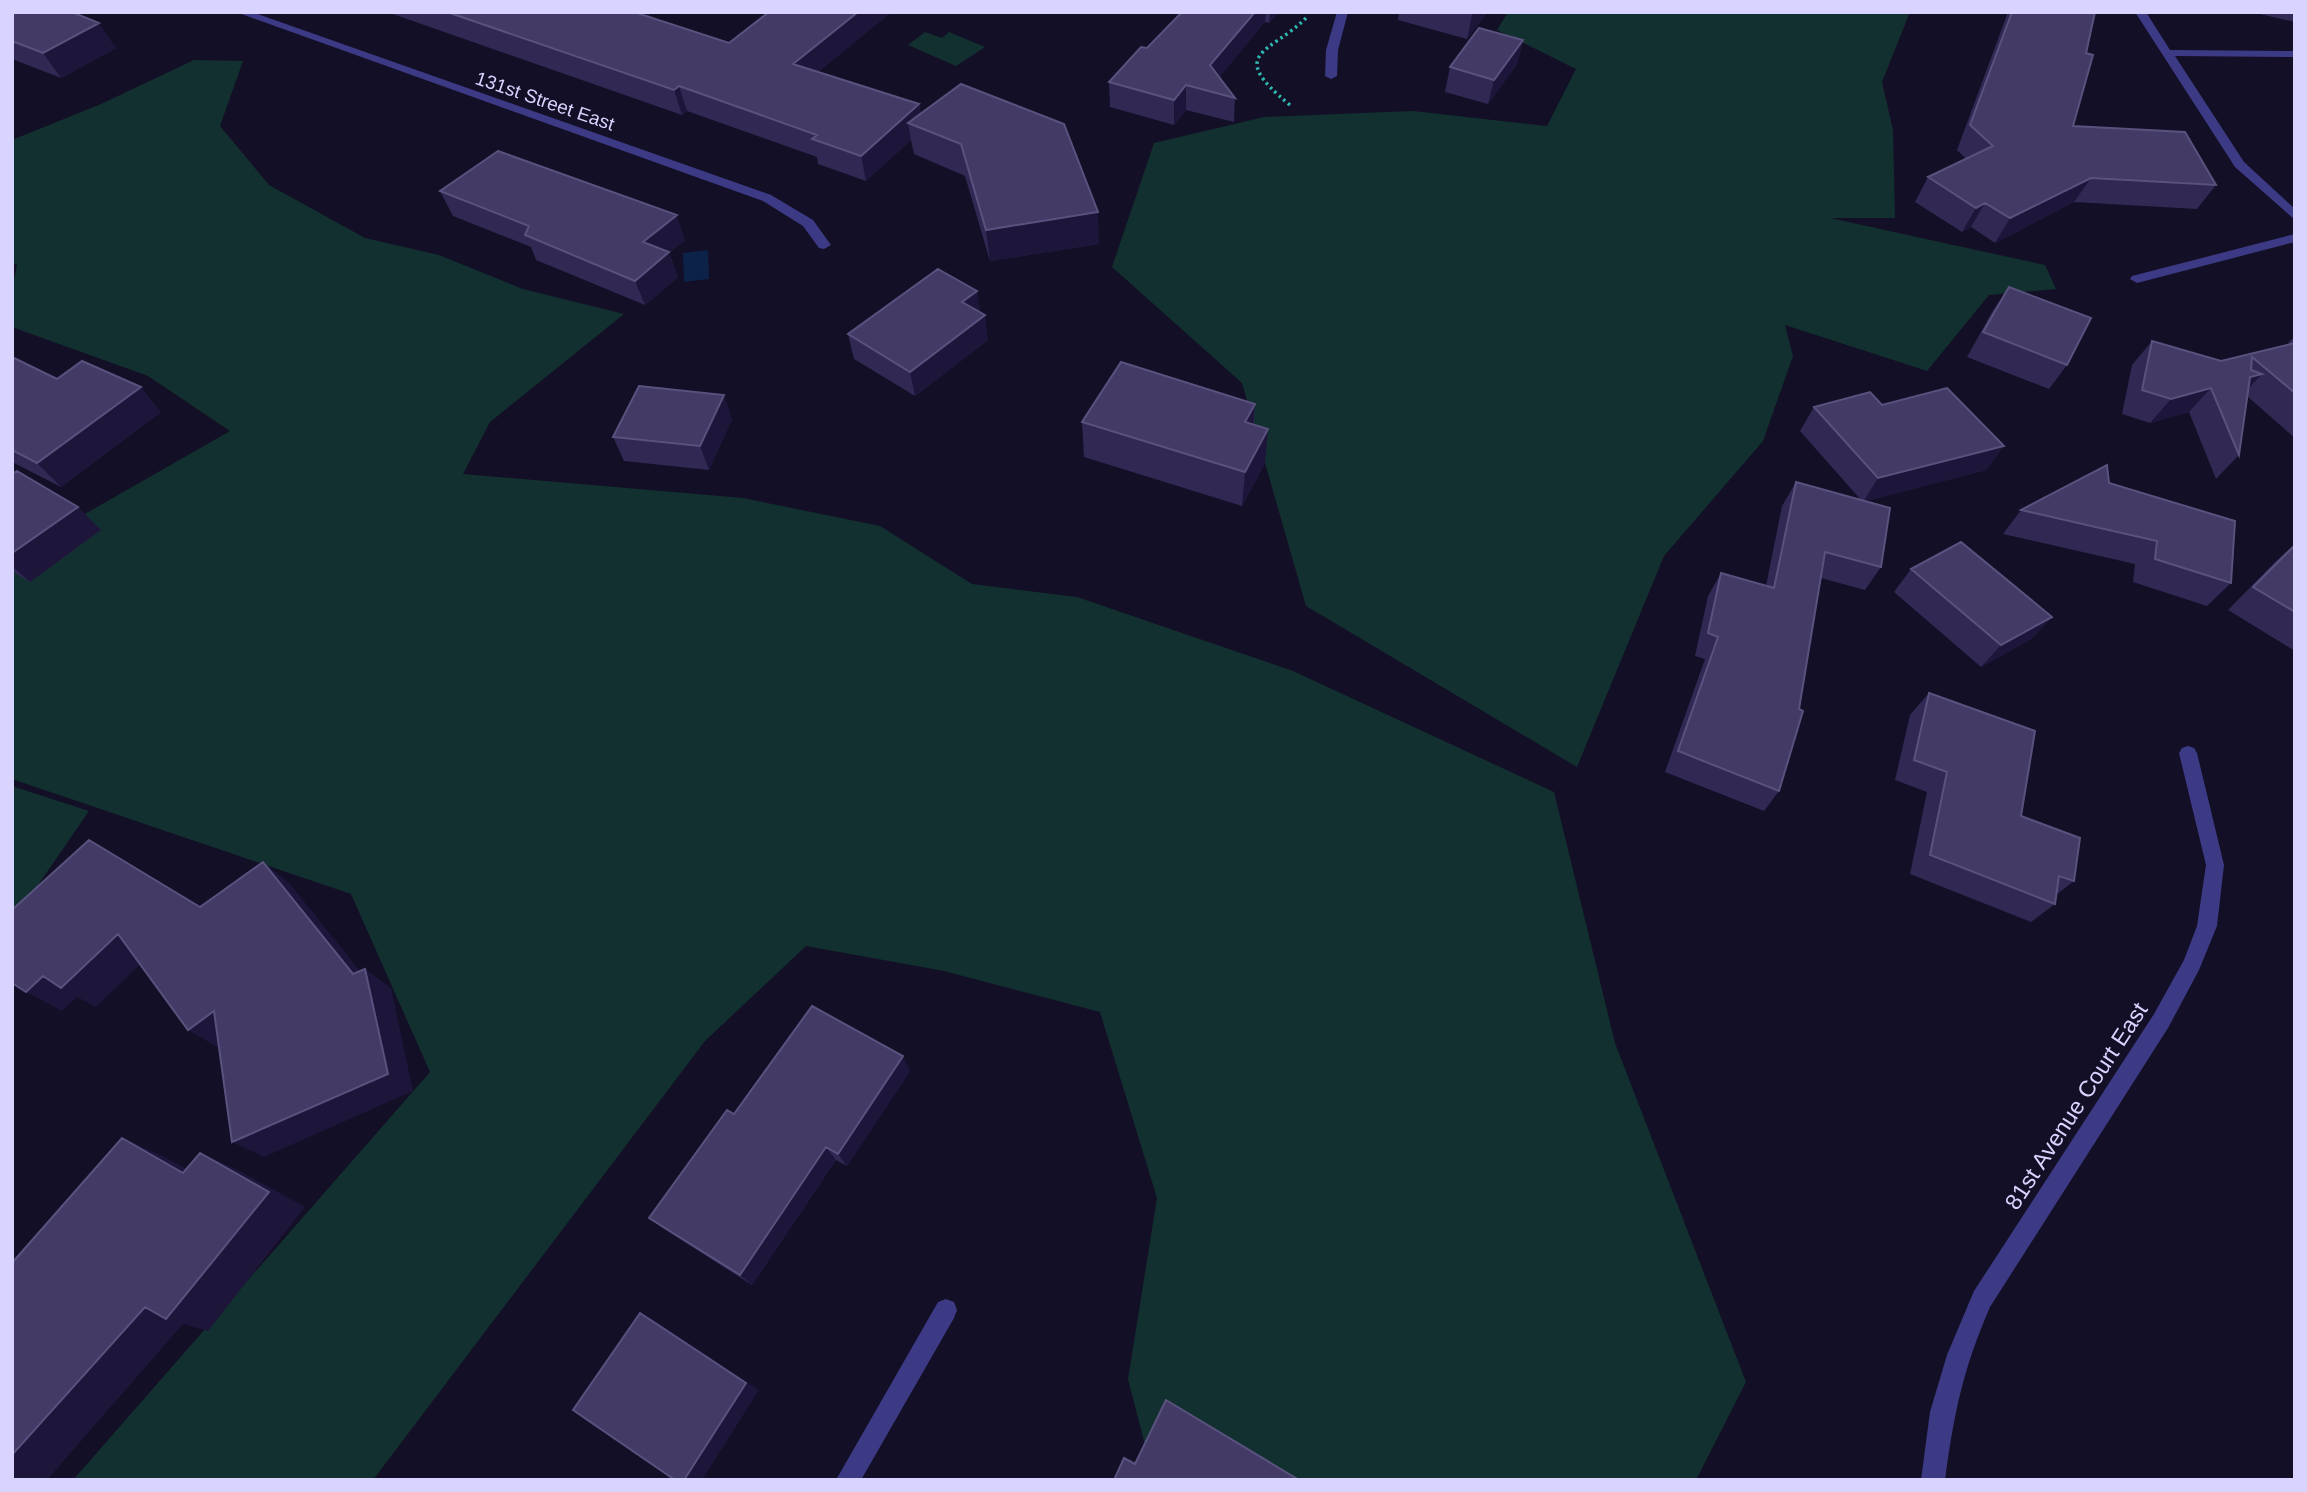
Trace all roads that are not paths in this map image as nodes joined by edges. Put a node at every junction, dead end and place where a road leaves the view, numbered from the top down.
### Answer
1 (241, 12) edge
2 (1343, 12) edge
3 (2140, 12) edge
4 (2165, 53) junction
5 (2295, 54) edge
6 (1331, 76) dead end
7 (2295, 216) edge
8 (2295, 238) edge
9 (824, 245) dead end
10 (2137, 279) dead end
11 (2188, 752) dead end
12 (947, 1310) dead end
13 (848, 1480) edge
14 (1933, 1480) edge

1 - 9 street, 131st Street East
2 - 6 street
3 - 4 street
4 - 5 street
4 - 7 street
8 - 10 street
11 - 14 street, 81st Avenue Court East
12 - 13 street

